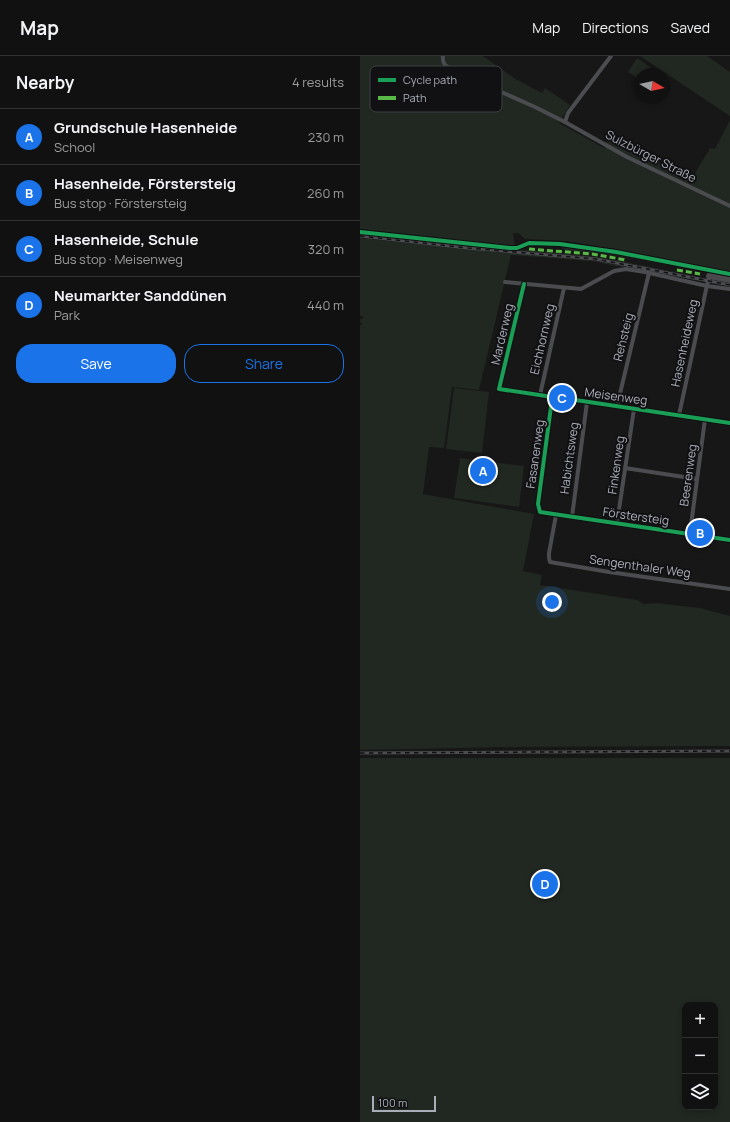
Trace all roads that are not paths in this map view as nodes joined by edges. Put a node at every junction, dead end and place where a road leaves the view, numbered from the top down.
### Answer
1 (442, 56) edge
2 (611, 56) edge
3 (447, 66) edge
4 (502, 92) edge
5 (565, 122) junction
6 (730, 206) edge
7 (648, 272) junction
8 (710, 276) joint
9 (730, 280) edge
10 (505, 282) dead end
11 (524, 284) junction
12 (707, 286) junction
13 (564, 288) junction
14 (730, 289) edge
15 (499, 389) joint
16 (540, 395) junction
17 (552, 399) junction
18 (587, 402) junction
19 (617, 406) junction
20 (634, 409) junction
21 (679, 415) junction
22 (705, 419) junction
23 (730, 423) edge
24 (625, 468) junction
25 (697, 479) junction
26 (539, 512) joint
27 (556, 515) junction
28 (572, 517) junction
29 (617, 523) junction
30 (690, 533) junction
31 (730, 540) edge
32 (730, 589) edge

1 - 3 street, Sulzbürger Straße
2 - 5 street
4 - 5 street, Sulzbürger Straße
5 - 6 street, Sulzbürger Straße
7 - 12 street
7 - 13 street
7 - 19 street, Rehsteig
8 - 9 street
8 - 12 street, Hasenheideweg
10 - 11 street
11 - 13 street
11 - 15 street, Marderweg
12 - 14 street
12 - 21 street, Hasenheideweg
13 - 16 street, Eichhornweg
15 - 16 street, Meisenweg
16 - 17 street, Meisenweg
17 - 18 street, Meisenweg
17 - 26 street, Fasanenweg
18 - 19 street, Meisenweg
18 - 28 street, Habichtsweg
19 - 20 street, Meisenweg
20 - 21 street, Meisenweg
20 - 24 street, Finkenweg
21 - 22 street, Meisenweg
22 - 23 street, Meisenweg
22 - 25 street, Beerenweg
24 - 25 street
24 - 29 street, Finkenweg
25 - 30 street, Beerenweg
26 - 27 street, Förstersteig
27 - 28 street, Förstersteig
27 - 32 street, Sengenthaler Weg
28 - 29 street, Förstersteig
29 - 30 street, Förstersteig
30 - 31 street, Förstersteig

